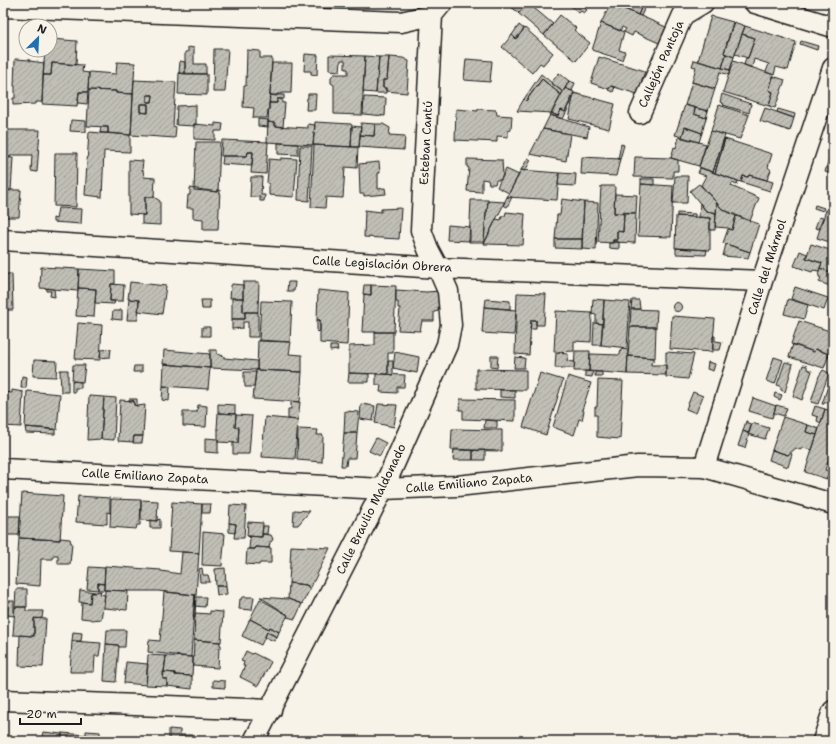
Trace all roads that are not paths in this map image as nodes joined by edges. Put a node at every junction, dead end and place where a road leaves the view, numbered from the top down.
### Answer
1 (703, 3) edge
2 (755, 3) edge
3 (3, 7) edge
4 (437, 9) edge
5 (833, 27) edge
6 (833, 68) edge
7 (640, 113) dead end
8 (3, 240) edge
9 (438, 268) junction
10 (762, 281) junction
11 (704, 467) junction
12 (3, 468) edge
13 (383, 489) junction
14 (833, 504) edge
15 (3, 700) edge
16 (271, 710) junction
17 (833, 711) edge
18 (254, 741) edge
19 (823, 741) edge

1 - 7 street, Callejón Pantoja
2 - 5 street
3 - 4 street
4 - 9 street, Esteban Cantú
6 - 10 street, Calle del Mármol
8 - 9 street, Calle Legislación Obrera
9 - 10 street, Calle Legislación Obrera
9 - 13 street, Calle Braulio Maldonado
10 - 11 street, Calle del Mármol
11 - 13 street, Calle Emiliano Zapata
11 - 14 street, Calle Emiliano Zapata
12 - 13 street, Calle Emiliano Zapata
13 - 16 street, Calle Braulio Maldonado
15 - 16 street
16 - 18 street, Calle Braulio Maldonado
17 - 19 street

